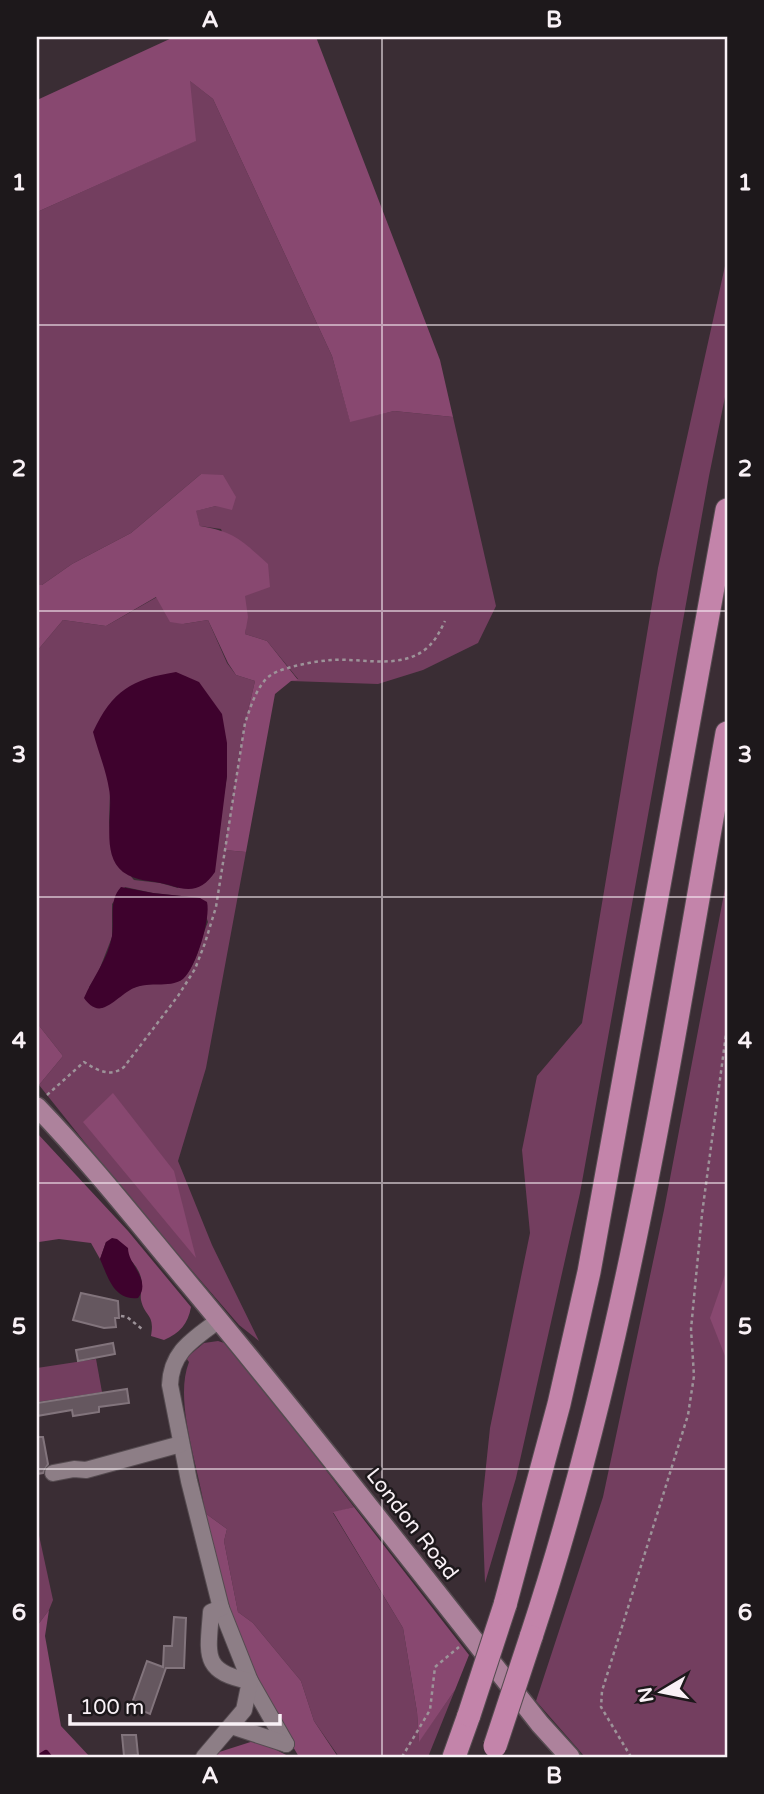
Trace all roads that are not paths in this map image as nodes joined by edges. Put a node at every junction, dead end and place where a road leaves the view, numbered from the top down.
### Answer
1 (727, 510) edge
2 (727, 733) edge
3 (42, 1101) edge
4 (219, 1320) junction
5 (181, 1444) junction
6 (52, 1473) dead end
7 (221, 1608) junction
8 (250, 1681) junction
9 (231, 1726) junction
10 (493, 1752) edge
11 (204, 1757) edge
12 (454, 1757) edge
13 (570, 1757) edge

1 - 12 highway, bridge
2 - 10 highway, bridge
3 - 4 main road, London Road
4 - 5 street
4 - 13 main road, London Road
5 - 6 street
5 - 7 street
7 - 8 street
7 - 8 street
8 - 9 street
8 - 9 street
9 - 11 street

